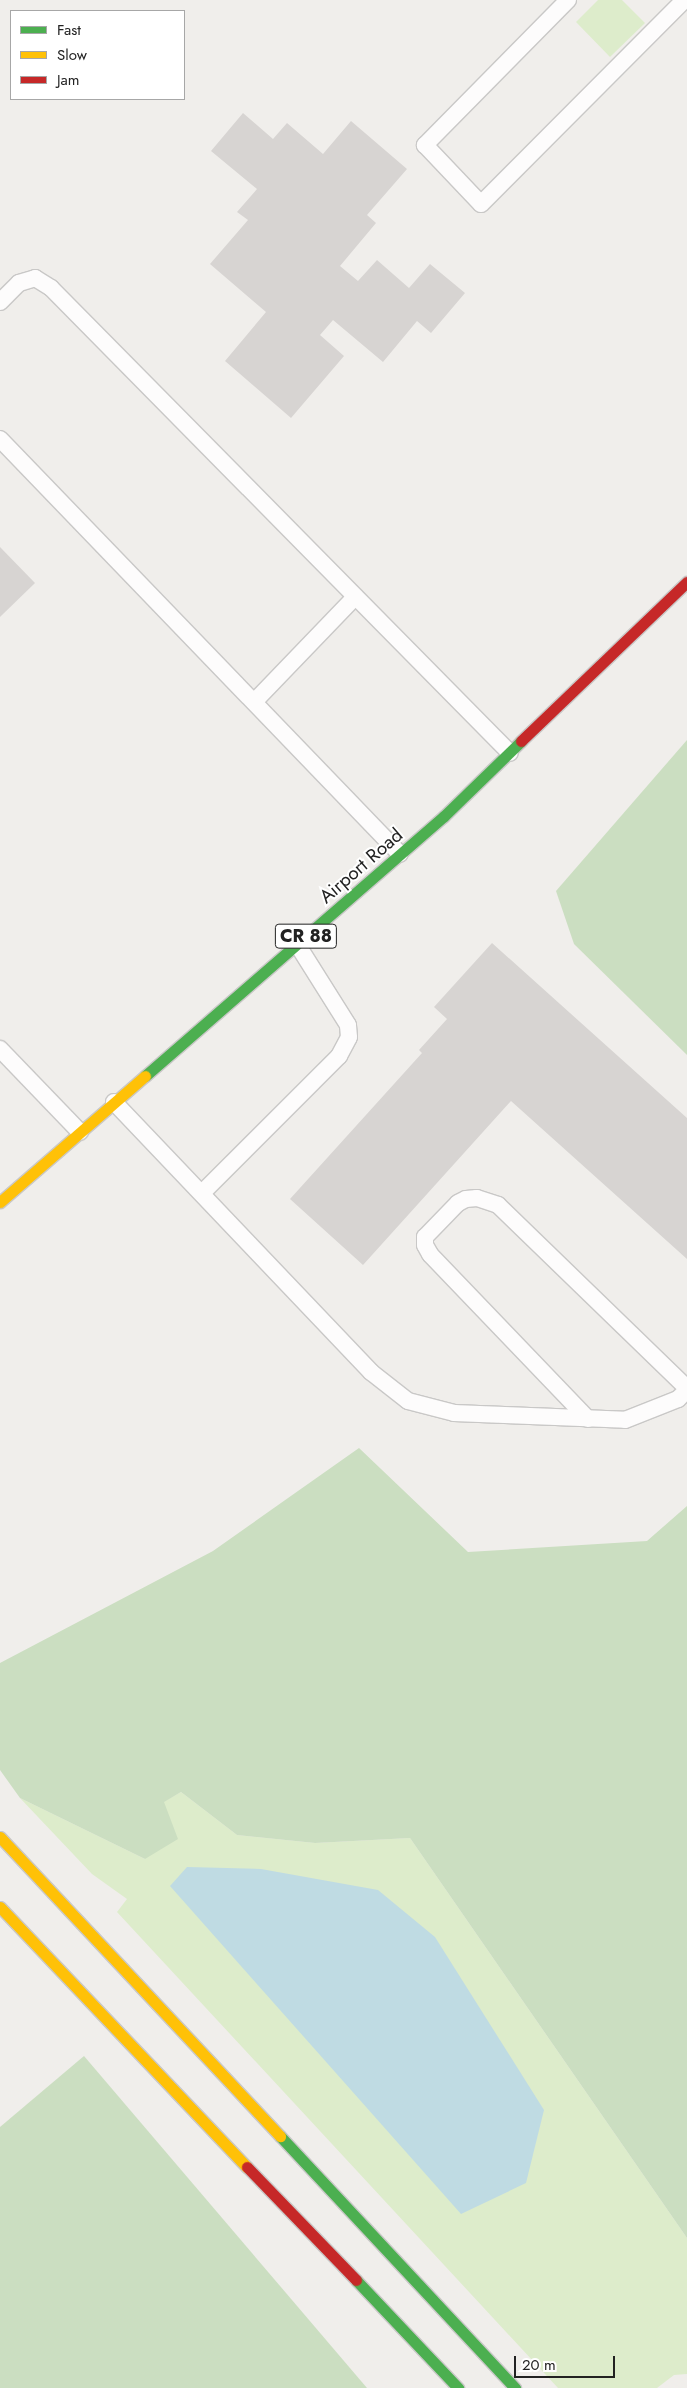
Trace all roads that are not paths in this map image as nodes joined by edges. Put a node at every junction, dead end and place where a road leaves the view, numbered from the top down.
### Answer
1 (568, 0) edge
2 (684, 0) edge
3 (0, 302) edge
4 (0, 439) edge
5 (687, 582) edge
6 (687, 595) edge
7 (355, 597) junction
8 (650, 615) junction
9 (254, 702) junction
10 (510, 752) junction
11 (400, 854) junction
12 (297, 944) junction
13 (0, 1049) edge
14 (114, 1102) junction
15 (80, 1132) junction
16 (202, 1192) junction
17 (0, 1202) edge
18 (687, 1389) edge
19 (588, 1419) junction
20 (0, 1837) edge
21 (0, 1907) edge
22 (458, 2388) edge
23 (515, 2388) edge

1 - 2 lane
3 - 7 lane
4 - 9 lane
5 - 8 main road, Airport Road / CR 88
6 - 8 main road
7 - 9 lane
7 - 10 lane
8 - 10 main road, Airport Road / CR 88
9 - 11 lane
10 - 11 main road, Airport Road / CR 88
11 - 12 main road, Airport Road / CR 88
12 - 14 main road, Airport Road / CR 88
12 - 16 lane
13 - 15 lane
14 - 15 main road, Airport Road / CR 88
14 - 16 lane
15 - 17 main road, Airport Road / CR 88
16 - 19 lane
18 - 19 lane
18 - 19 lane
20 - 23 main road
21 - 22 main road

